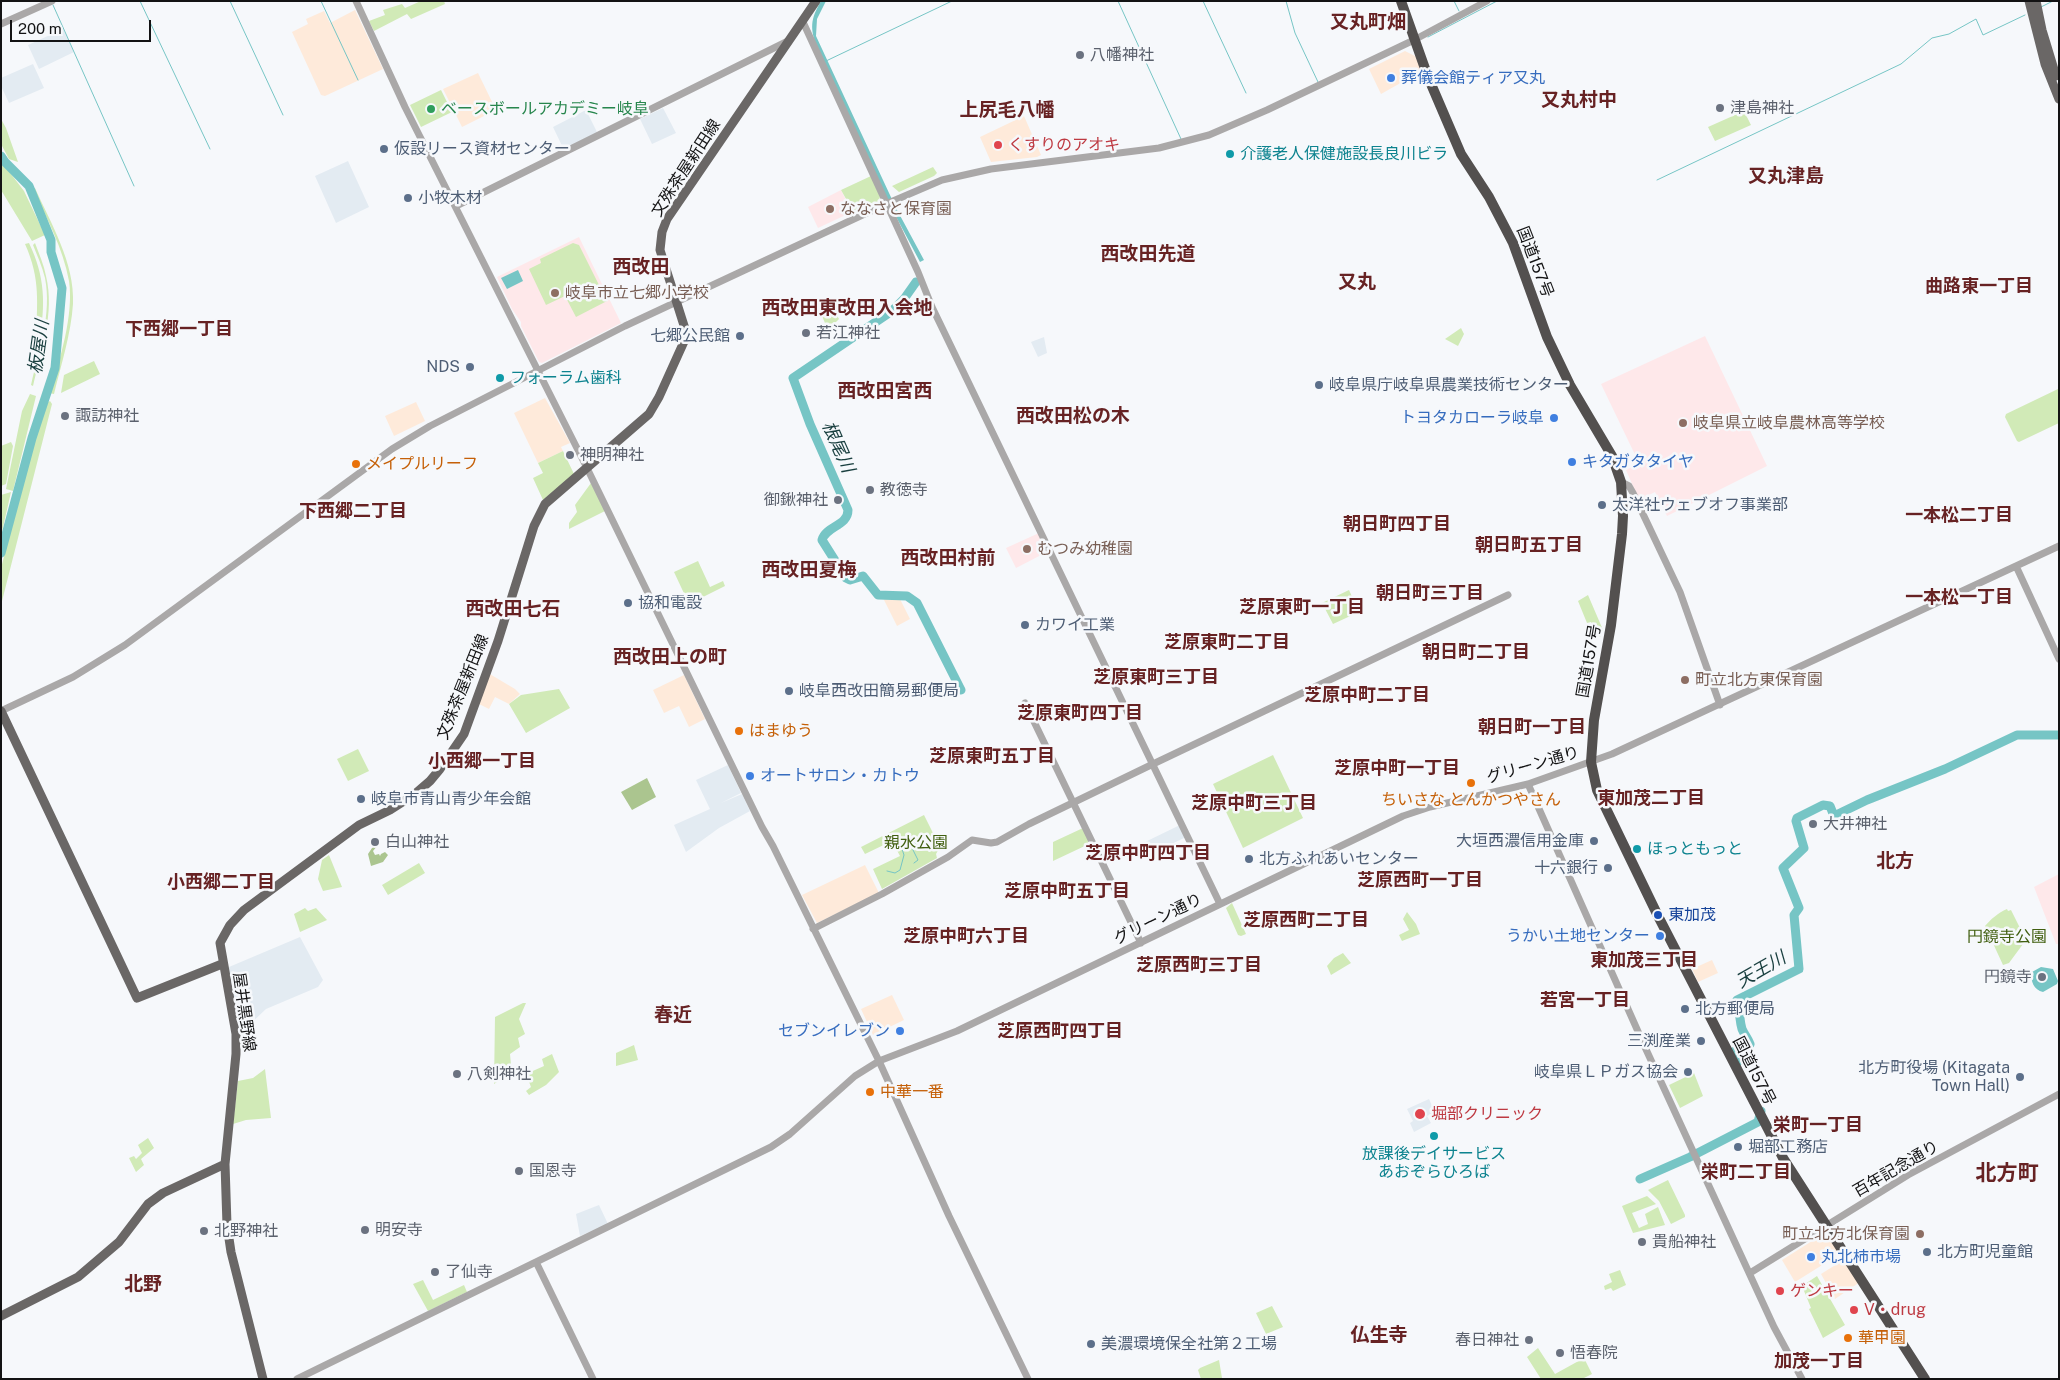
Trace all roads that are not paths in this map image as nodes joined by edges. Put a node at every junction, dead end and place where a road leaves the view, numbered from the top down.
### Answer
1 (52, 1) edge
2 (356, 1) edge
3 (816, 1) edge
4 (1401, 1) edge
5 (1487, 1) edge
6 (2029, 1) edge
7 (2036, 1) edge
8 (803, 22) junction
9 (1, 24) edge
10 (791, 40) junction
11 (1414, 40) junction
12 (2059, 83) edge
13 (2059, 99) edge
14 (887, 204) junction
15 (456, 206) junction
16 (677, 302) junction
17 (537, 371) junction
18 (587, 468) junction
19 (1621, 482) junction
20 (2059, 546) edge
21 (2016, 566) junction
22 (1508, 595) dead end
23 (2059, 659) edge
24 (1025, 703) dead end
25 (1720, 705) junction
26 (1, 711) edge
27 (1591, 762) junction
28 (1153, 764) junction
29 (1528, 784) junction
30 (1072, 804) junction
31 (1220, 904) junction
32 (813, 929) junction
33 (1141, 943) junction
34 (222, 964) junction
35 (879, 1061) junction
36 (2059, 1094) edge
37 (225, 1164) junction
38 (1827, 1226) junction
39 (536, 1262) junction
40 (1750, 1273) junction
41 (1, 1316) edge
42 (263, 1379) edge
43 (297, 1379) edge
44 (593, 1379) edge
45 (1028, 1379) edge
46 (1802, 1379) edge
47 (1925, 1379) edge

1 - 9 street
2 - 15 street
3 - 8 main road, 文殊茶屋新田線
4 - 11 highway, 国道157号
5 - 11 street
6 - 13 main road
7 - 12 main road
8 - 10 main road, 文殊茶屋新田線
8 - 14 street
10 - 15 street
10 - 16 main road, 文殊茶屋新田線
11 - 14 street
11 - 19 highway, 国道157号
14 - 16 street
14 - 28 street
15 - 17 street
16 - 17 street
16 - 18 main road, 文殊茶屋新田線
17 - 18 street
17 - 26 street
18 - 32 street
18 - 34 main road, 文殊茶屋新田線
19 - 25 street
19 - 27 highway, 国道157号
20 - 21 street, グリーン通り
21 - 23 street
21 - 25 street, グリーン通り
22 - 28 street
24 - 30 street
25 - 27 street, グリーン通り
26 - 34 main road, 屋井黒野線
27 - 29 street, グリーン通り
27 - 38 highway, 国道157号
28 - 30 street
28 - 31 street
29 - 31 street, グリーン通り
29 - 40 street
30 - 32 street
30 - 33 street
31 - 33 street, グリーン通り
32 - 35 street
33 - 35 street, グリーン通り
34 - 37 main road, 屋井黒野線
35 - 39 street, グリーン通り
35 - 45 street
36 - 38 street, 百年記念通り
37 - 41 main road
37 - 42 main road, 屋井黒野線
38 - 40 street, 百年記念通り
38 - 47 highway, 国道157号
39 - 43 street, グリーン通り
39 - 44 street
40 - 46 street

